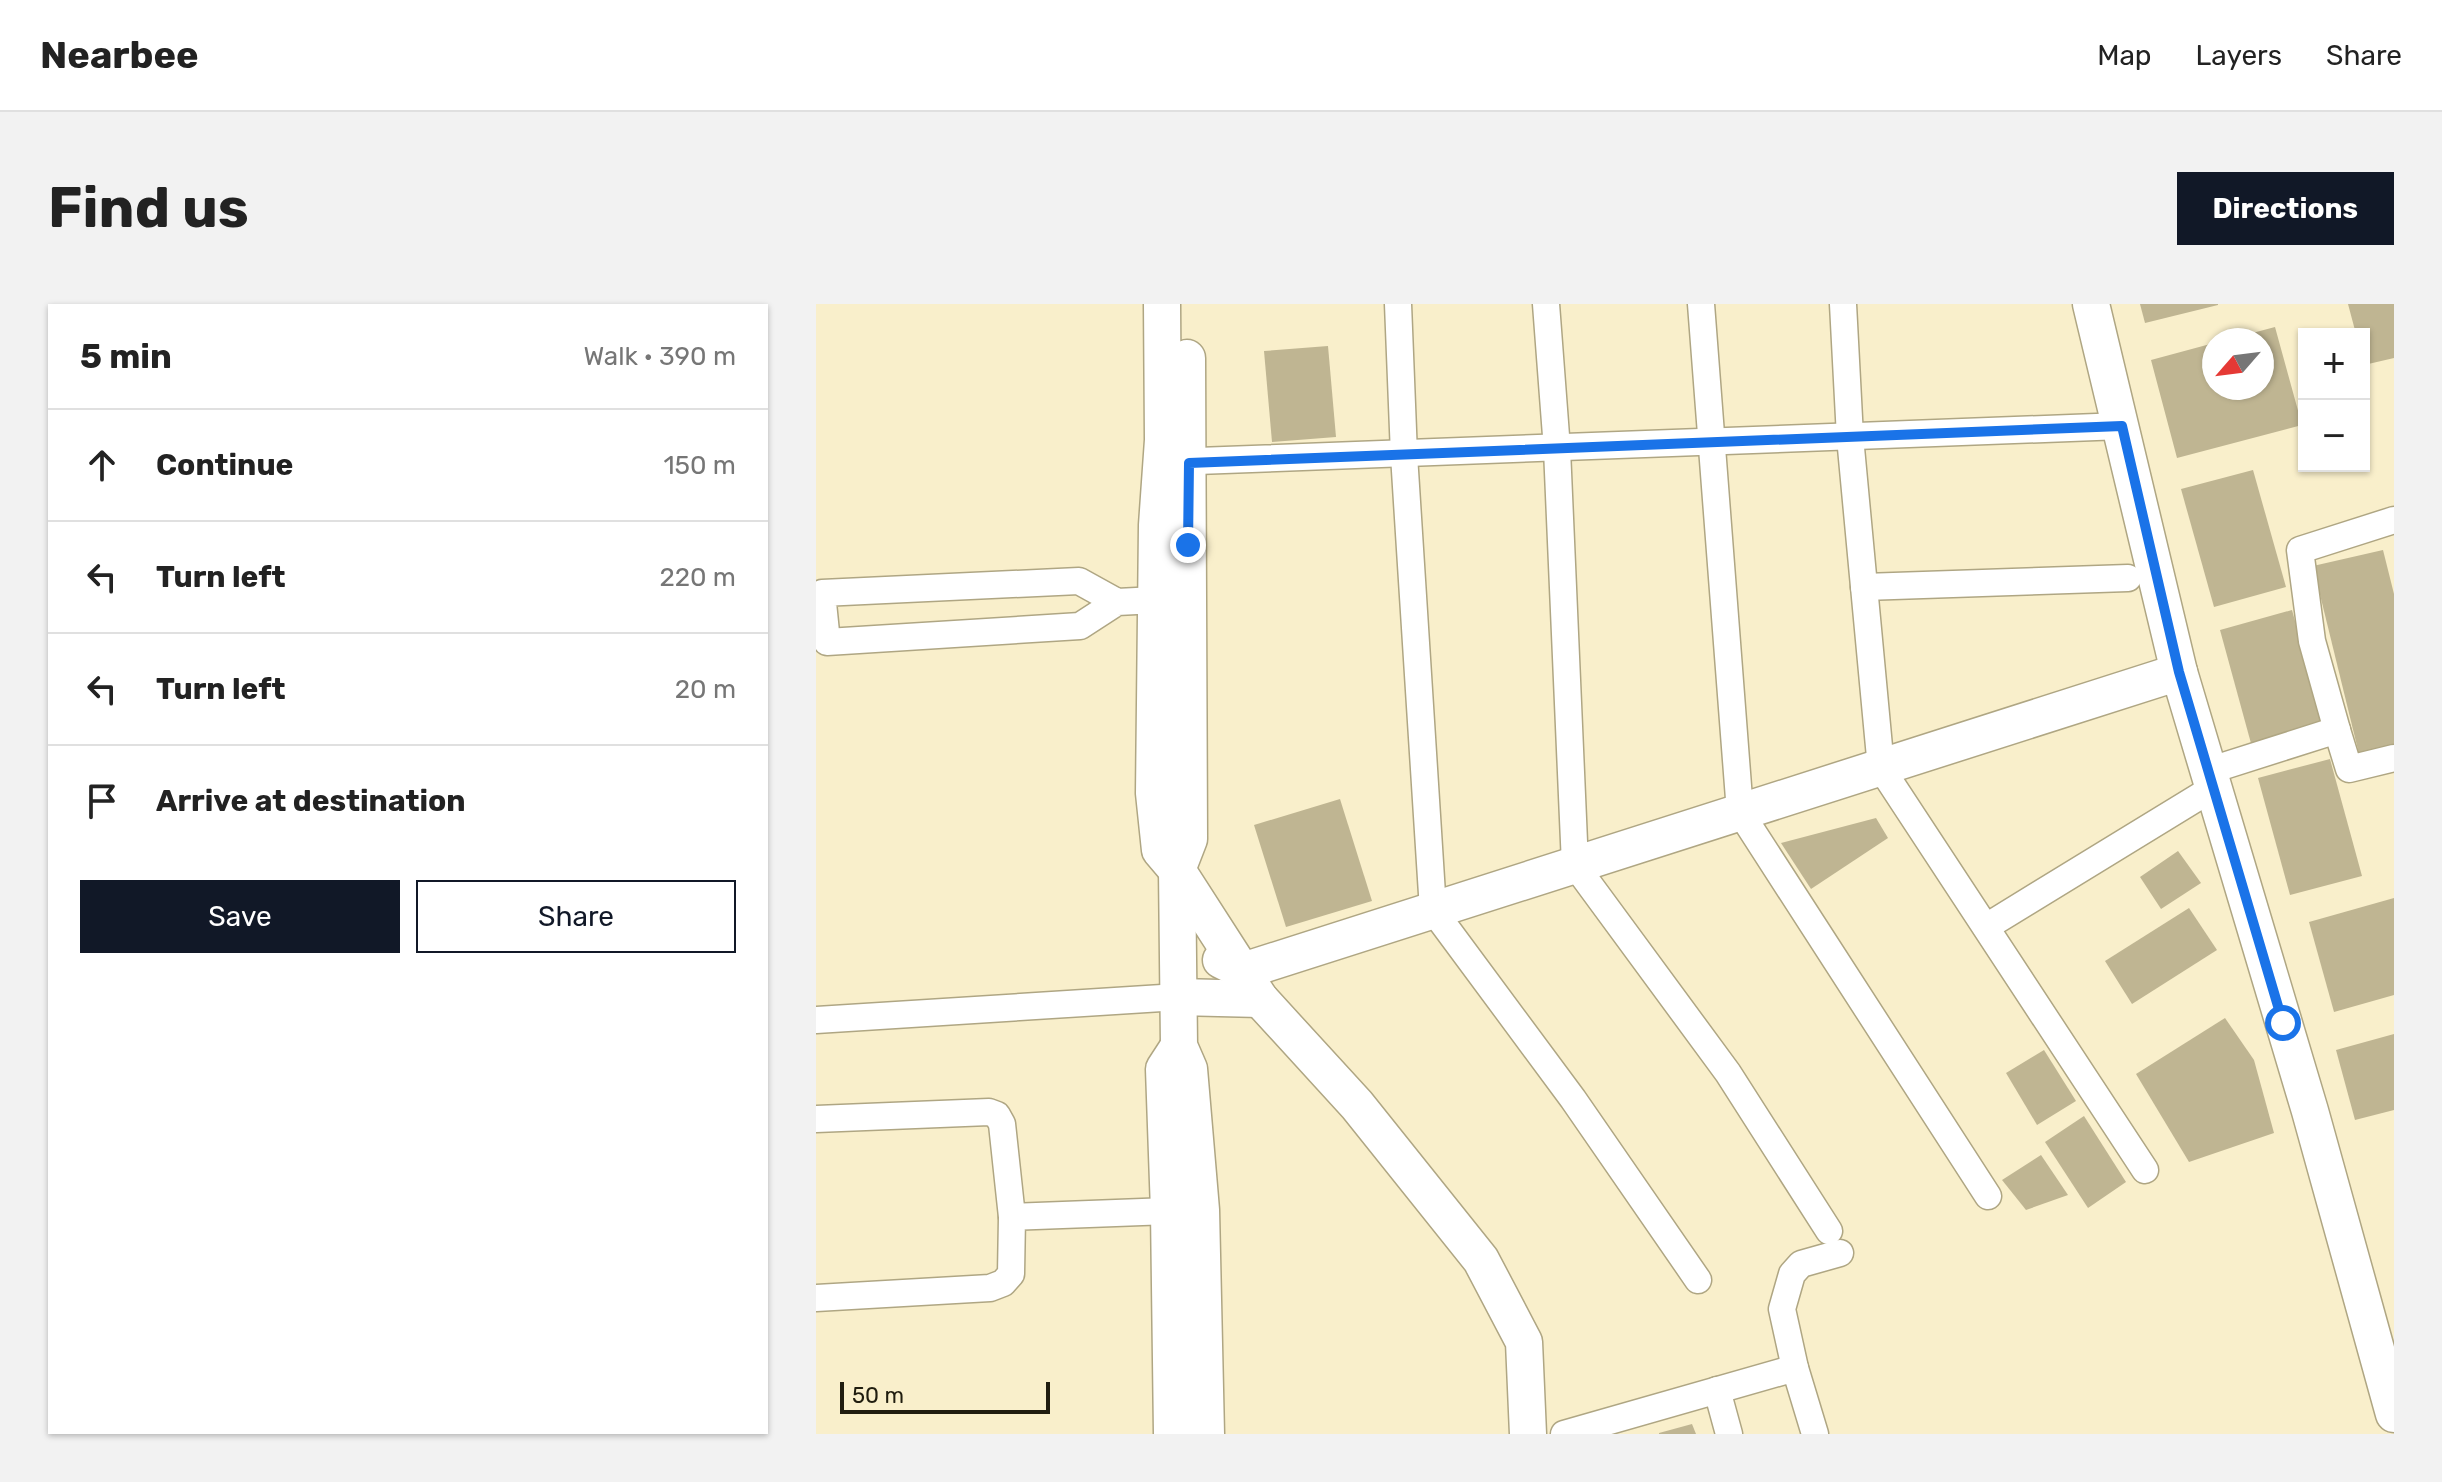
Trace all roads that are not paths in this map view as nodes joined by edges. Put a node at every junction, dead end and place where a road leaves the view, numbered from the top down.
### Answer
1 (1162, 304) edge
2 (1185, 304) edge
3 (1398, 304) edge
4 (1546, 304) edge
5 (1701, 304) edge
6 (1843, 304) edge
7 (2091, 304) edge
8 (2122, 426) junction
9 (1850, 437) junction
10 (1710, 443) junction
11 (1557, 449) junction
12 (1404, 455) junction
13 (1175, 463) junction
14 (2394, 520) edge
15 (2128, 578) dead end
16 (1864, 587) junction
17 (1156, 600) junction
18 (1117, 602) junction
19 (2179, 672) junction
20 (2337, 730) junction
21 (2394, 758) edge
22 (1881, 768) junction
23 (2211, 780) junction
24 (1740, 812) junction
25 (1575, 865) junction
26 (1177, 870) junction
27 (1433, 910) junction
28 (1986, 927) junction
29 (1178, 939) junction
30 (1252, 985) junction
31 (1178, 997) junction
32 (816, 1020) edge
33 (816, 1119) edge
34 (2145, 1170) dead end
35 (1988, 1196) dead end
36 (1185, 1210) junction
37 (1012, 1217) junction
38 (1698, 1280) dead end
39 (816, 1298) edge
40 (1795, 1368) junction
41 (1717, 1390) junction
42 (2394, 1414) edge
43 (1172, 1434) edge
44 (1206, 1434) edge
45 (1528, 1434) edge
46 (1564, 1434) edge
47 (1729, 1434) edge
48 (1815, 1434) edge

1 - 13 street
2 - 13 street
3 - 12 street
4 - 11 street
5 - 10 street
6 - 9 street
7 - 8 street
8 - 9 street
8 - 19 street
9 - 10 street
9 - 16 street
10 - 11 street
10 - 24 street
11 - 12 street
11 - 25 street
12 - 13 street
12 - 27 street
13 - 17 street
13 - 26 street
14 - 20 street
15 - 16 street
16 - 22 street
17 - 18 street
17 - 26 street
18 - 18 street
19 - 22 street
19 - 23 street
20 - 21 street
20 - 23 street
22 - 24 street
22 - 28 street
23 - 28 street
23 - 42 street
24 - 25 street
24 - 35 street
25 - 27 street
25 - 40 street
26 - 29 street
26 - 30 street
27 - 30 street
27 - 38 street
28 - 34 street
29 - 30 street
29 - 31 street
30 - 31 street
30 - 45 street
31 - 32 street
31 - 36 street
33 - 37 street
36 - 37 street
36 - 43 street
36 - 44 street
37 - 39 street
40 - 41 street
40 - 48 street
41 - 46 street
41 - 47 street

